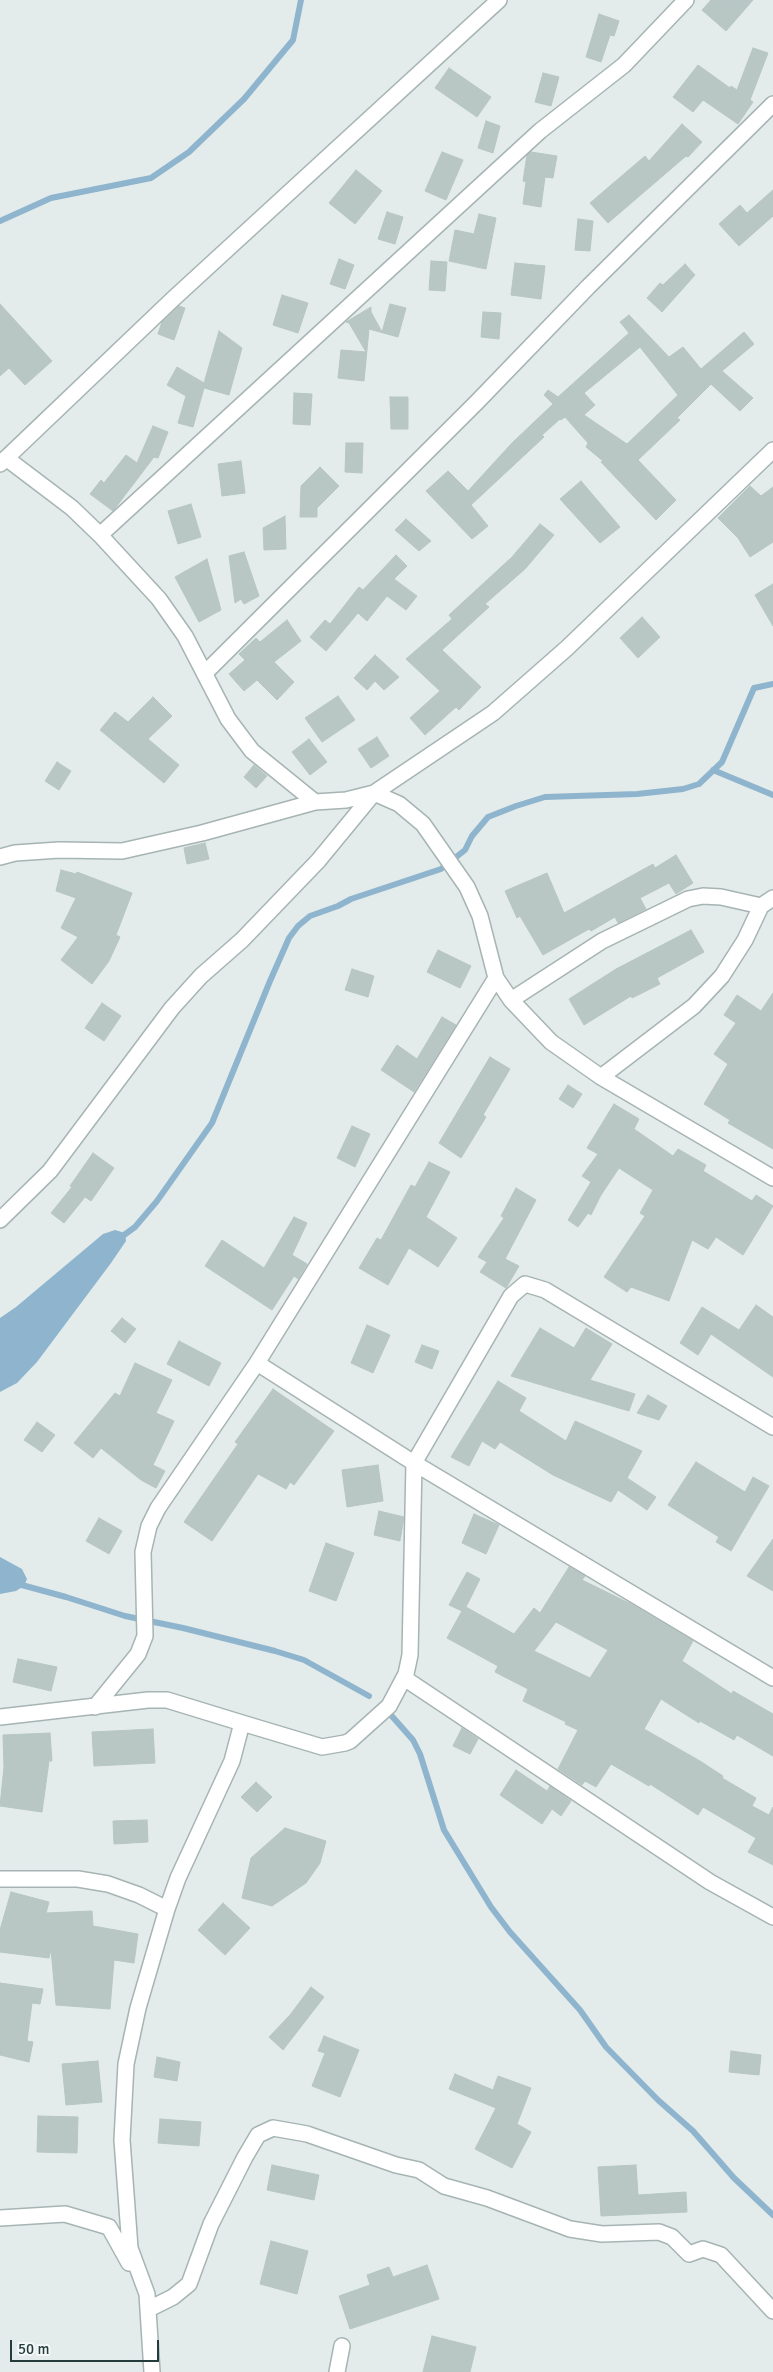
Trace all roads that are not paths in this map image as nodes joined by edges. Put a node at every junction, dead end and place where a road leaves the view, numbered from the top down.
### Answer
1 (499, 0) edge
2 (686, 0) edge
3 (773, 104) edge
4 (773, 450) edge
5 (3, 461) edge
6 (100, 535) junction
7 (205, 673) junction
8 (374, 793) junction
9 (315, 802) junction
10 (0, 858) edge
11 (767, 902) edge
12 (496, 978) junction
13 (511, 1000) junction
14 (601, 1078) junction
15 (773, 1178) edge
16 (0, 1220) edge
17 (257, 1364) junction
18 (773, 1427) edge
19 (414, 1463) junction
20 (404, 1678) junction
21 (773, 1678) edge
22 (94, 1707) junction
23 (0, 1717) edge
24 (242, 1723) junction
25 (0, 1879) edge
26 (167, 1909) junction
27 (773, 1917) edge
28 (0, 2218) edge
29 (148, 2302) junction
30 (773, 2311) edge
31 (342, 2346) dead end
32 (152, 2372) edge
33 (336, 2372) edge

1 - 5 street
2 - 6 street
3 - 7 street
4 - 8 street
5 - 6 street
6 - 7 street
7 - 9 street
8 - 9 street
8 - 12 street
8 - 16 street
9 - 10 street
11 - 13 street
11 - 14 street
12 - 13 street
12 - 17 street
13 - 14 street
14 - 15 street
17 - 19 street
17 - 22 street
18 - 19 street
19 - 20 street
19 - 21 street
20 - 24 street
20 - 27 street
22 - 23 street
22 - 24 street
24 - 26 street
25 - 26 street
26 - 29 street
28 - 29 street
29 - 30 street
29 - 32 street
31 - 33 street

